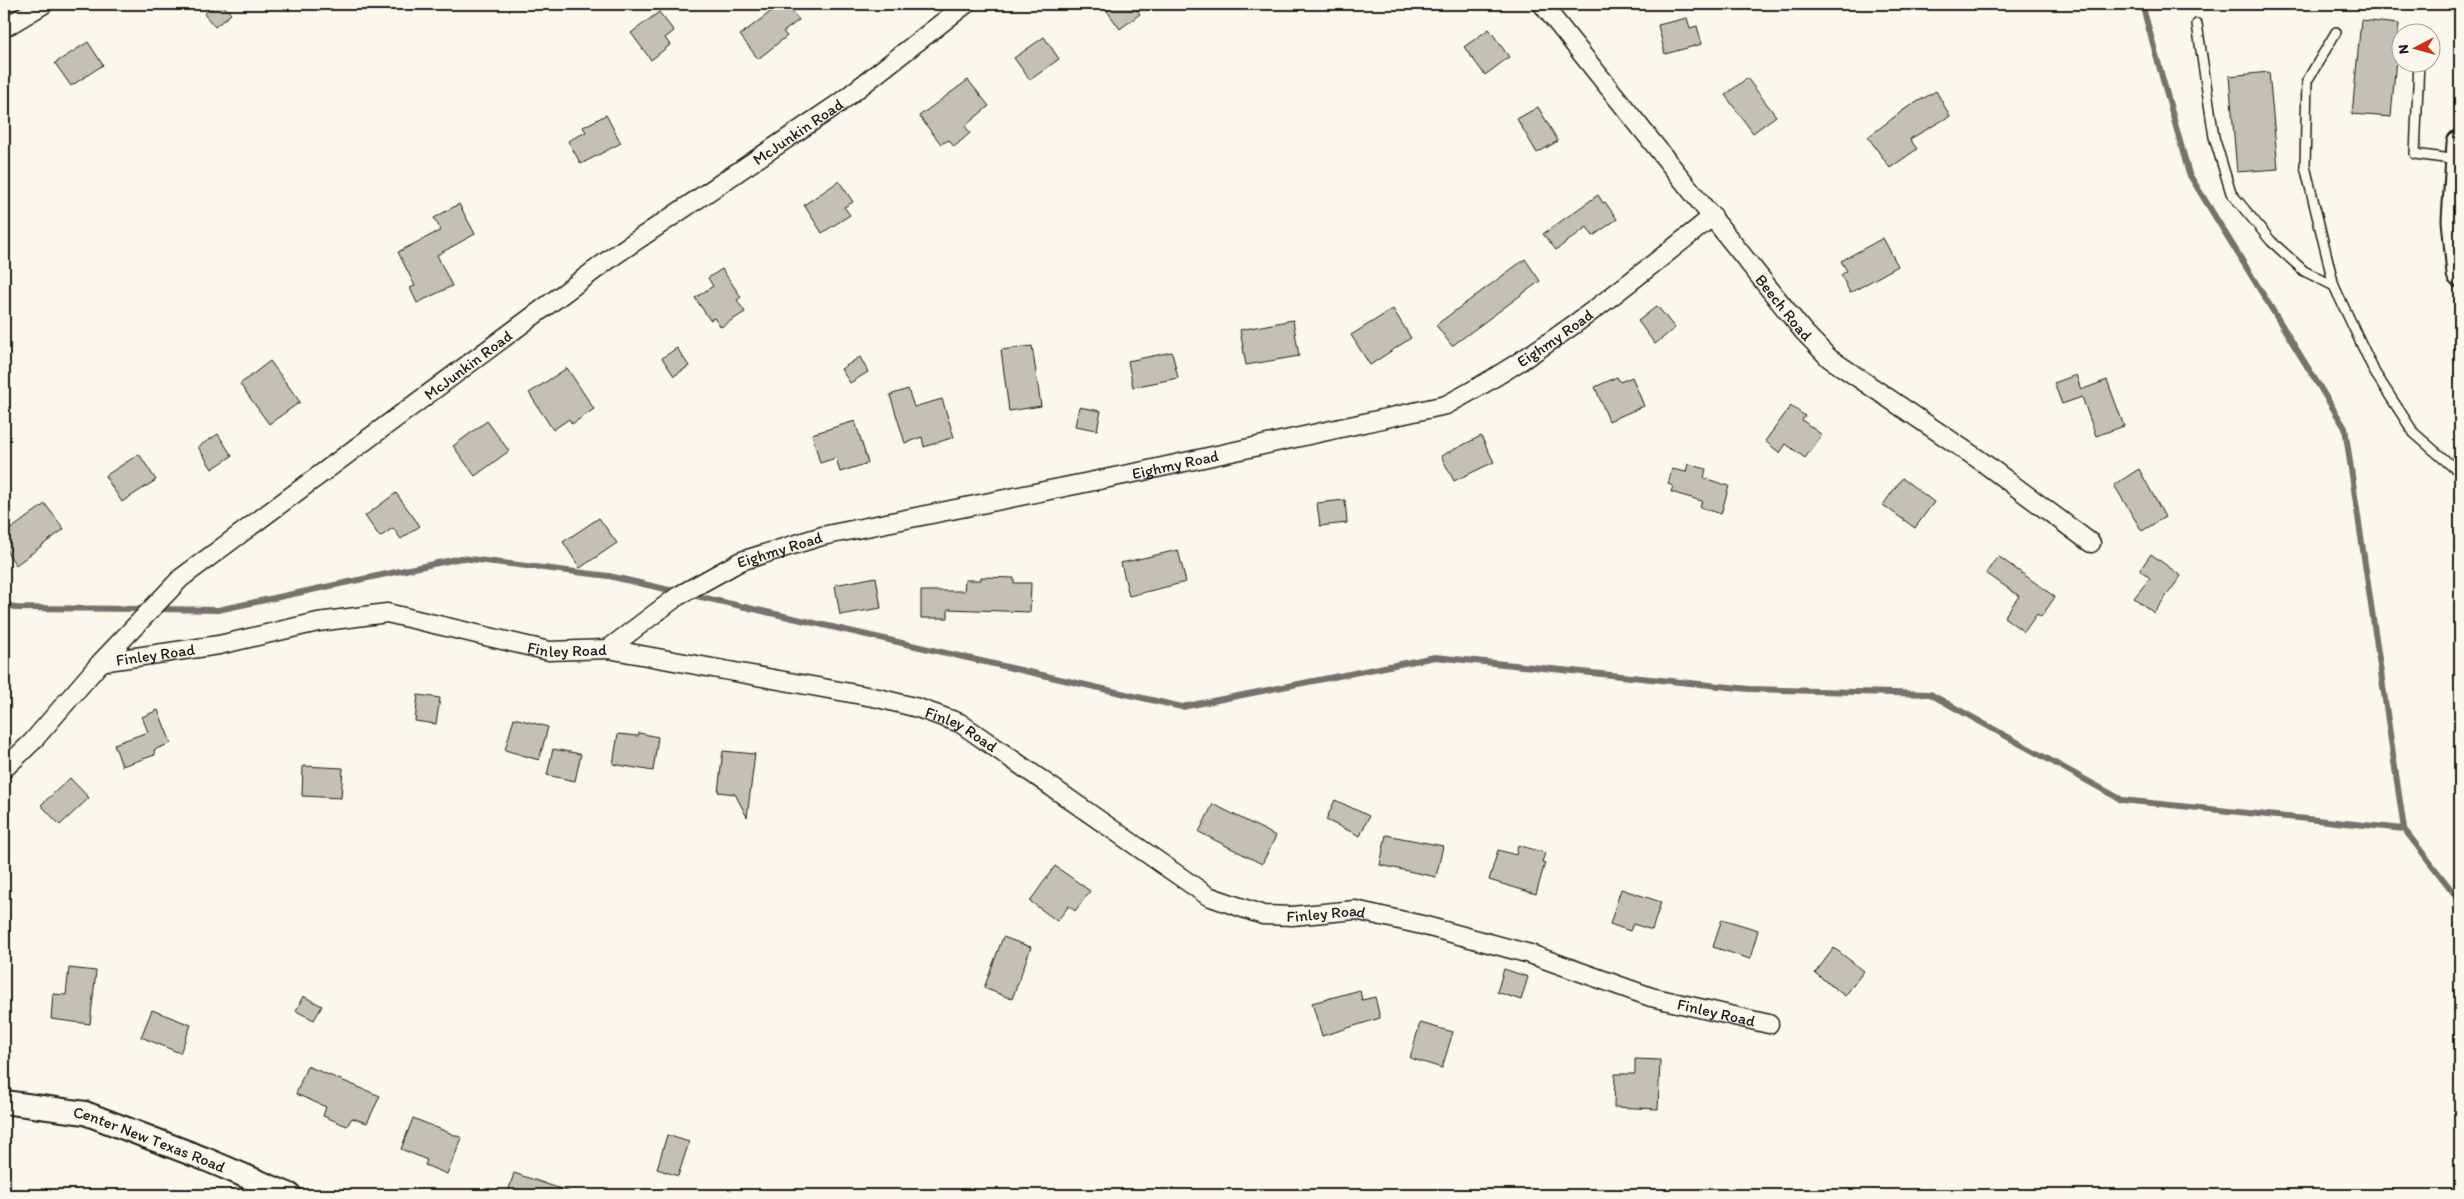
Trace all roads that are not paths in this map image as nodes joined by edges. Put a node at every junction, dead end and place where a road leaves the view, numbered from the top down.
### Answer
1 (44, 4) edge
2 (966, 4) edge
3 (1542, 4) edge
4 (2197, 24) dead end
5 (4, 28) edge
6 (2336, 32) dead end
7 (2419, 72) edge
8 (2459, 151) edge
9 (1713, 216) junction
10 (2460, 274) edge
11 (2334, 286) junction
12 (2460, 470) edge
13 (2091, 543) dead end
14 (608, 649) junction
15 (101, 662) junction
16 (4, 768) edge
17 (1769, 1024) dead end
18 (4, 1102) edge
19 (290, 1195) edge

1 - 5 street
2 - 15 street, McJunkin Road
3 - 9 street, Beech Road
4 - 11 lane
6 - 11 lane
7 - 8 lane
8 - 10 main road
9 - 13 street, Beech Road
9 - 14 street, Eighmy Road
11 - 12 lane
14 - 15 street, Finley Road
14 - 17 street, Finley Road
15 - 16 street, McJunkin Road
18 - 19 street, Center New Texas Road

